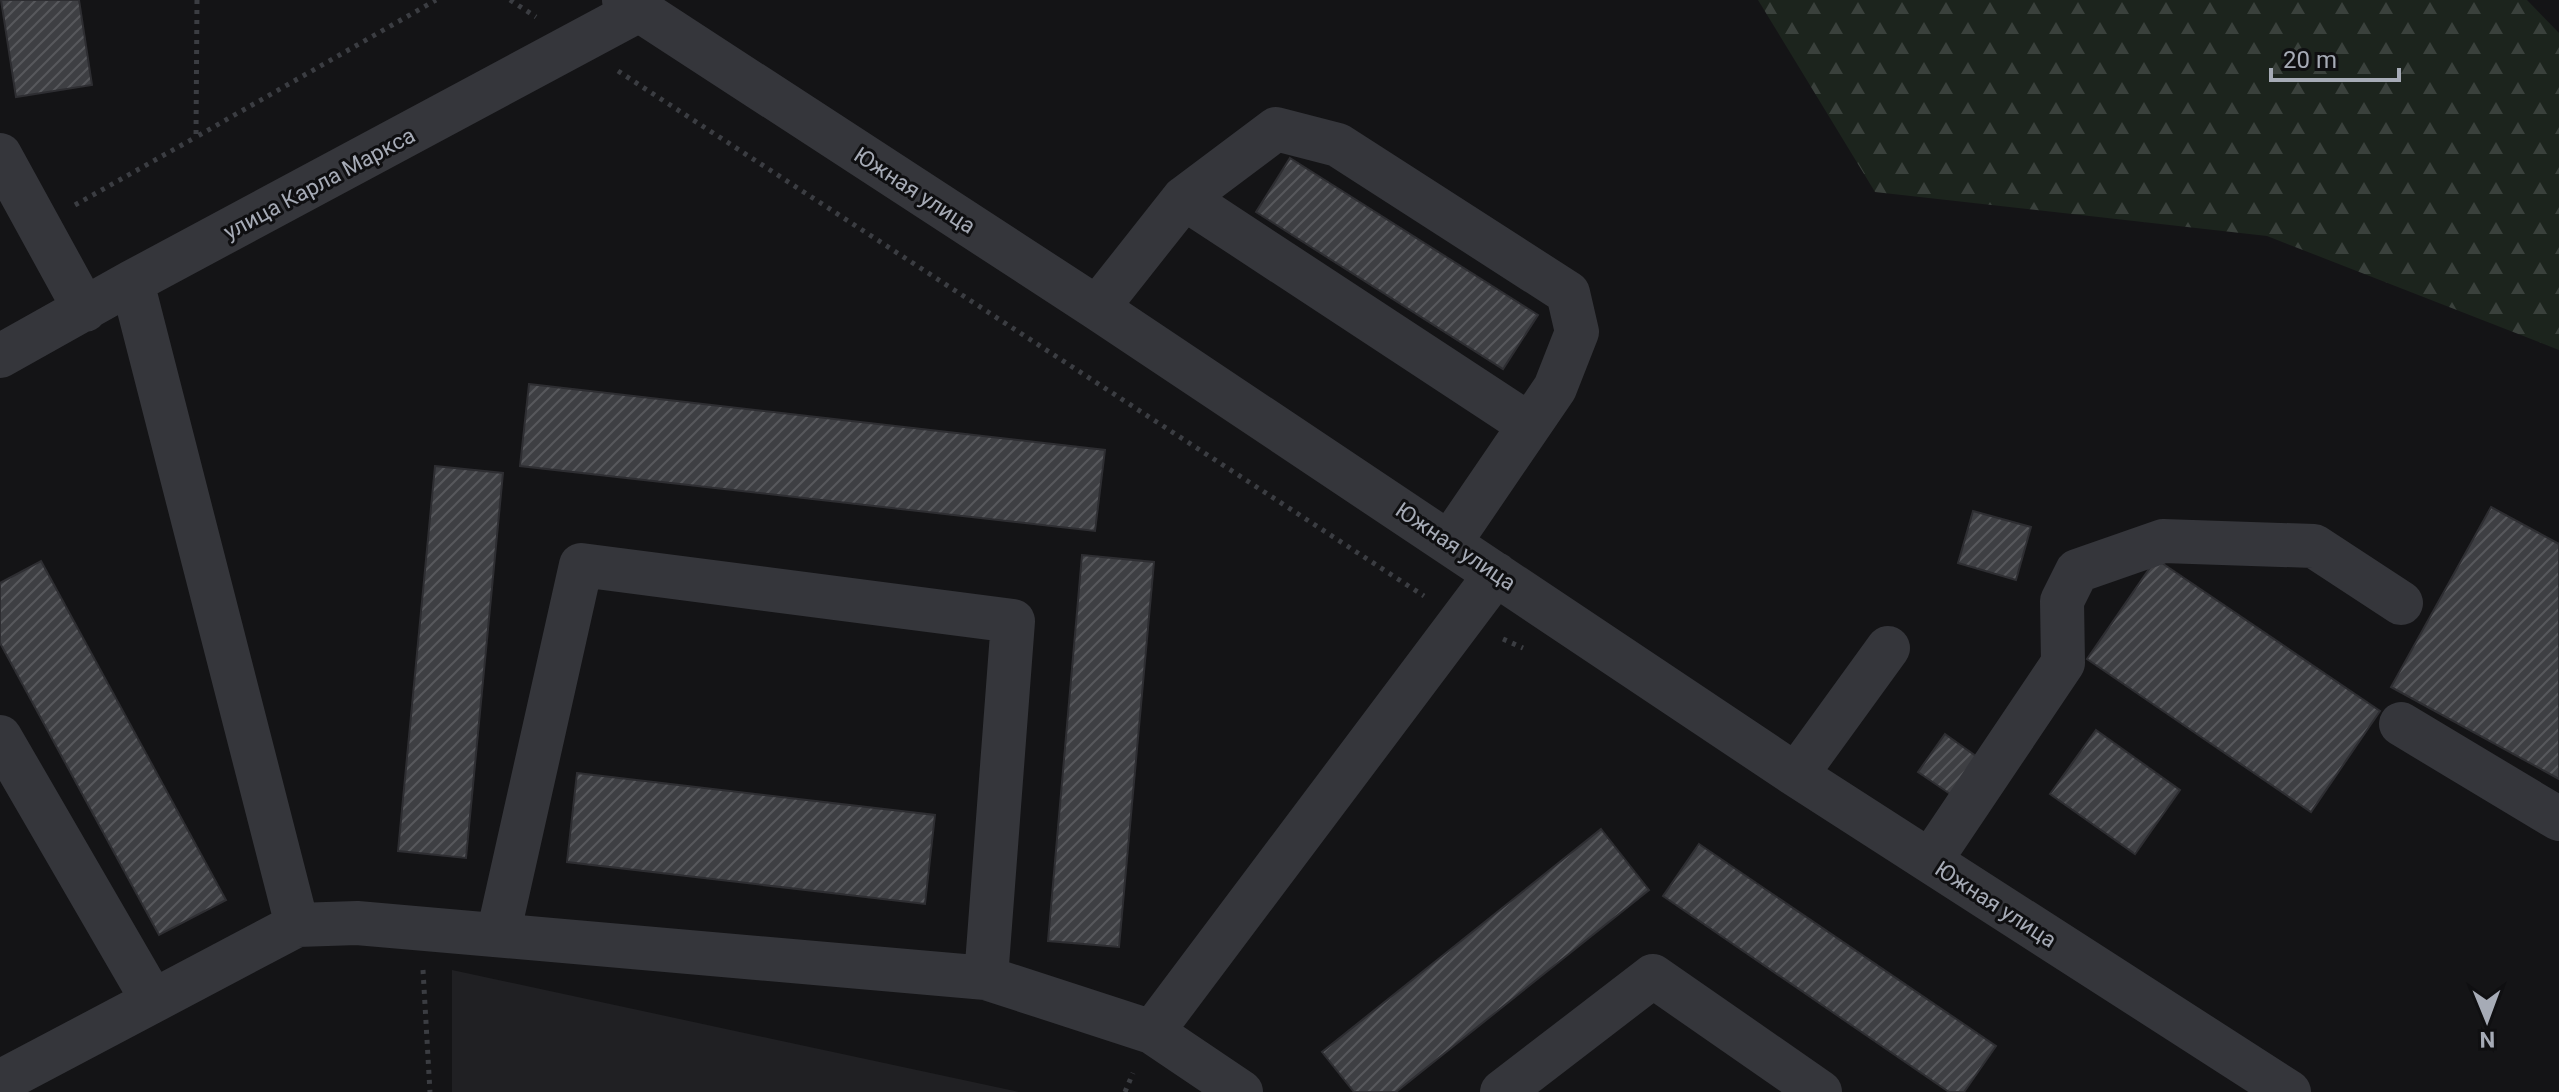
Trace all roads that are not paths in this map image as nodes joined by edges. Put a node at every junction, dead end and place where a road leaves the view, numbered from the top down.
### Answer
1 (632, 5) edge
2 (0, 155) edge
3 (1184, 198) junction
4 (132, 282) junction
5 (1097, 308) junction
6 (85, 310) junction
7 (0, 356) edge
8 (1528, 424) junction
9 (1450, 542) junction
10 (1496, 574) junction
11 (2401, 603) dead end
12 (1888, 648) dead end
13 (2401, 724) dead end
14 (0, 737) edge
15 (1796, 775) junction
16 (2559, 819) edge
17 (1930, 861) junction
18 (297, 925) junction
19 (498, 935) junction
20 (986, 978) junction
21 (153, 1001) junction
22 (1152, 1032) junction
23 (0, 1082) edge
24 (2269, 1087) edge
25 (1241, 1092) edge
26 (1502, 1092) edge
27 (1820, 1092) edge

1 - 4 street, улица Карла Маркса
1 - 5 street, Южная улица
2 - 6 street
3 - 5 street
3 - 8 street
3 - 8 street
4 - 6 street, улица Карла Маркса
4 - 18 street
5 - 9 street, Южная улица
6 - 7 street, улица Карла Маркса
8 - 9 street
9 - 10 street, Южная улица
10 - 15 street, Южная улица
10 - 22 street
11 - 17 street
12 - 15 street
13 - 16 street
14 - 21 street
15 - 17 street, Южная улица
17 - 24 street, Южная улица
18 - 19 street
18 - 21 street
19 - 20 street
19 - 20 street
20 - 22 street
21 - 23 street
22 - 25 street
26 - 27 street

